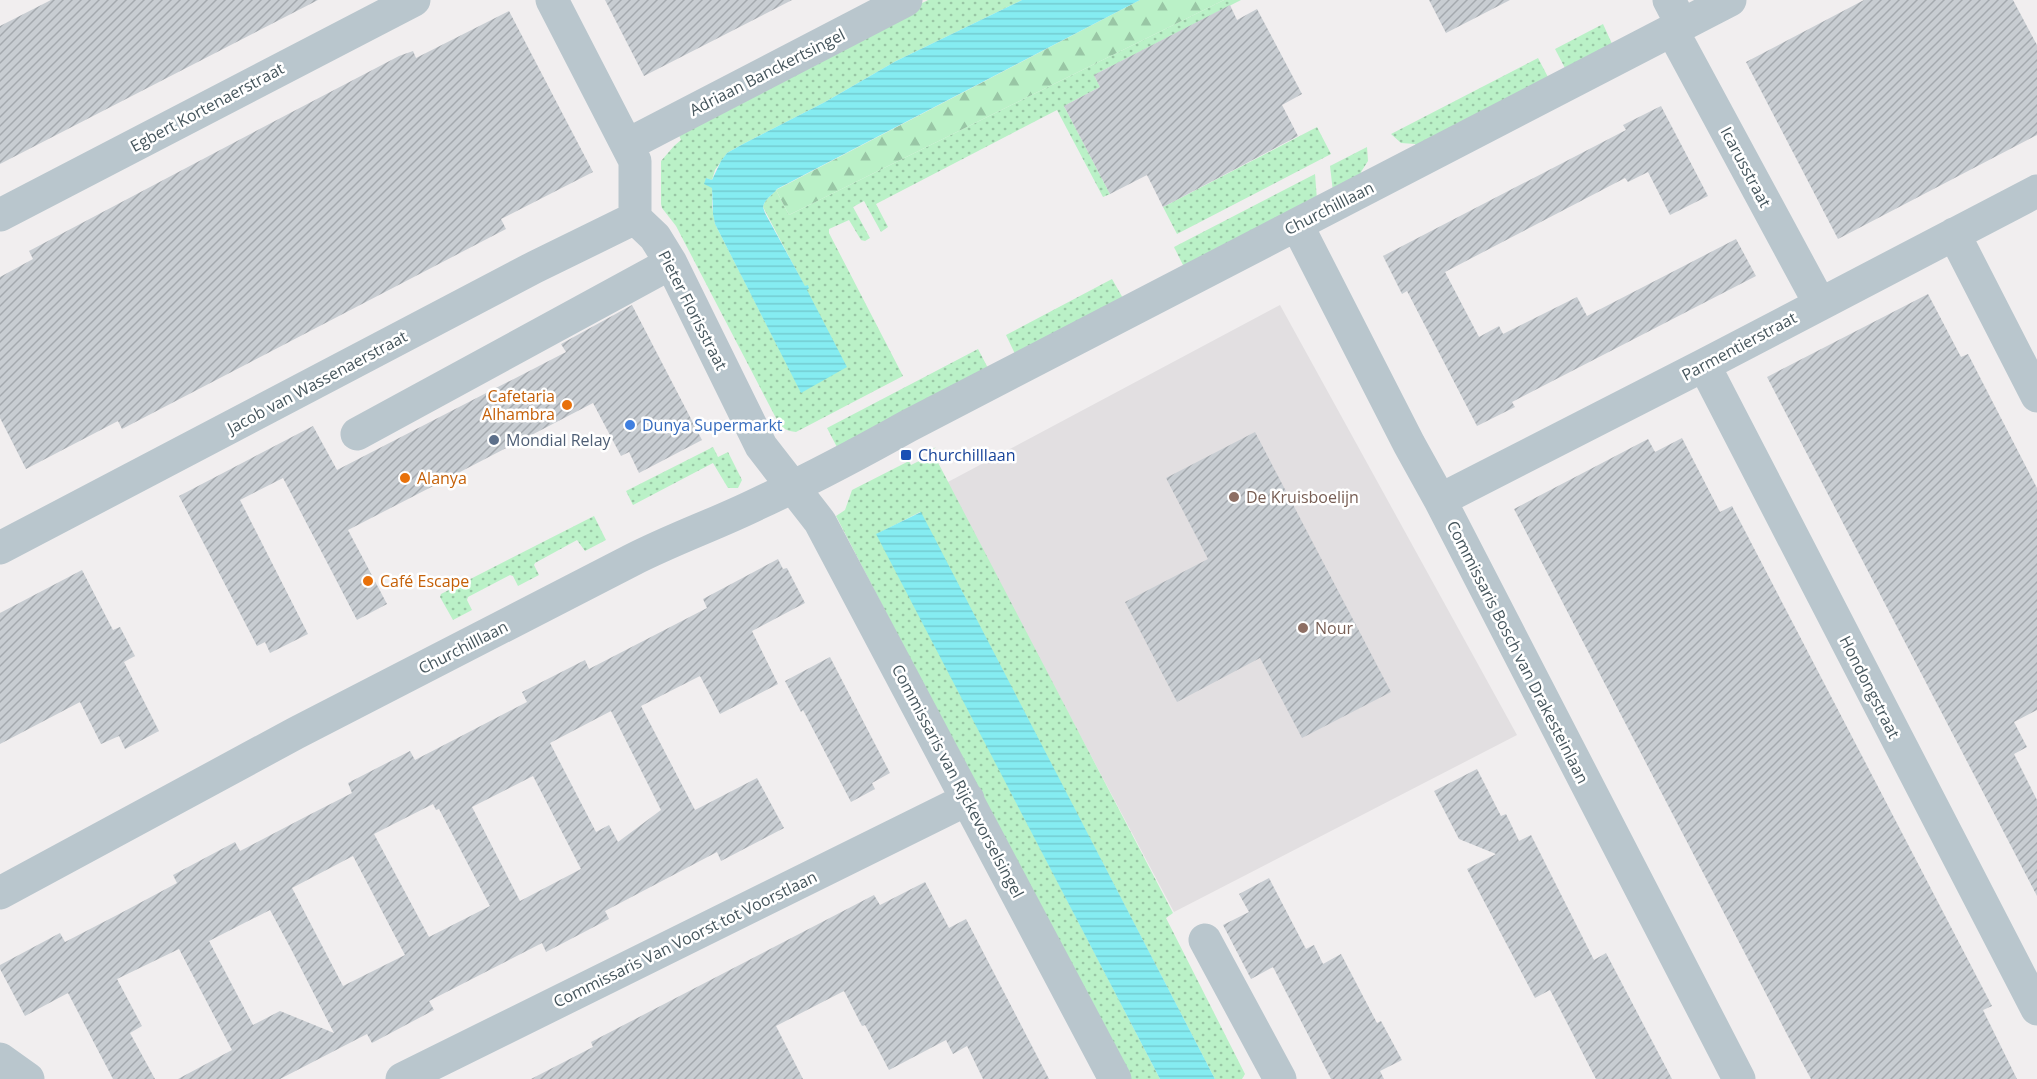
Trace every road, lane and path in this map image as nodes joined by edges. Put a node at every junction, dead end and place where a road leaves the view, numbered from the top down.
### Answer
1 (414, 0) edge
2 (552, 0) edge
3 (1730, 0) edge
4 (889, 4) edge
5 (1674, 18) edge
6 (627, 145) junction
7 (2037, 191) edge
8 (0, 215) edge
9 (634, 218) junction
10 (1297, 225) junction
11 (1954, 234) junction
12 (671, 263) junction
13 (1820, 304) junction
14 (1704, 365) junction
15 (2037, 396) edge
16 (357, 434) dead end
17 (793, 487) junction
18 (1440, 500) junction
19 (2, 541) edge
20 (968, 799) junction
21 (0, 893) edge
22 (1205, 940) dead end
23 (2037, 1009) edge
24 (0, 1059) edge
25 (28, 1079) edge
26 (402, 1079) edge
27 (1115, 1079) edge
28 (1280, 1079) edge
29 (1739, 1079) edge

1 - 8 street, Egbert Kortenaerstraat
2 - 6 street
3 - 5 street, Churchilllaan
4 - 6 street, Adriaan Banckertsingel
5 - 10 street, Churchilllaan
5 - 13 street, Icarusstraat
6 - 9 street
7 - 11 street, Parmentierstraat
9 - 12 street, Pieter Florisstraat
9 - 19 street, Jacob van Wassenaerstraat
10 - 17 street, Churchilllaan
10 - 18 street, Commissaris Bosch van Drakesteinlaan
11 - 13 street, Parmentierstraat
11 - 15 street
12 - 16 street
12 - 17 street, Pieter Florisstraat
13 - 14 street, Parmentierstraat
14 - 18 street, Parmentierstraat
14 - 23 street, Hondongstraat
17 - 20 street, Commissaris van Rijckevorselsingel
17 - 21 street, Churchilllaan
18 - 29 street, Commissaris Bosch van Drakesteinlaan
20 - 26 street, Commissaris Van Voorst tot Voorstlaan
20 - 27 street, Commissaris van Rijckevorselsingel
22 - 28 street
24 - 25 street

